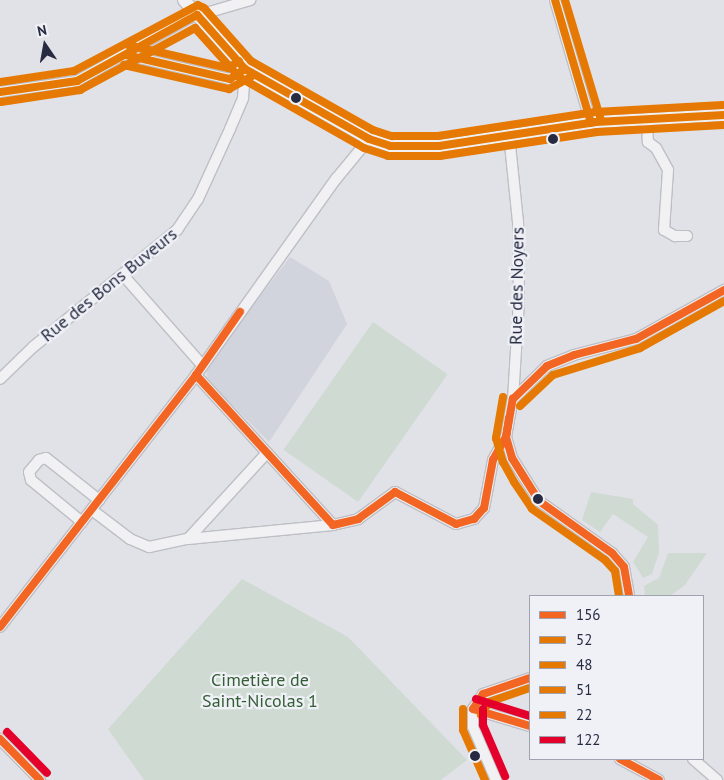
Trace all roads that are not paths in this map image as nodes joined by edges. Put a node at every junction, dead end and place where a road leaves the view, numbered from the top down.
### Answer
1 (184, 0) edge
2 (250, 0) edge
3 (555, 0) edge
4 (197, 15) junction
5 (126, 55) junction
6 (245, 69) junction
7 (0, 92) edge
8 (724, 115) edge
9 (647, 119) junction
10 (591, 123) junction
11 (505, 135) junction
12 (369, 139) junction
13 (687, 236) dead end
14 (123, 275) junction
15 (724, 290) edge
16 (202, 365) junction
17 (196, 375) junction
18 (0, 379) edge
19 (513, 399) junction
20 (506, 436) junction
21 (266, 454) junction
22 (99, 500) junction
23 (92, 510) junction
24 (82, 522) junction
25 (333, 525) junction
26 (188, 539) junction
27 (629, 595) edge
28 (0, 627) edge
29 (529, 678) edge
30 (473, 709) junction
31 (529, 726) edge
32 (0, 739) edge
33 (622, 760) edge
34 (694, 760) edge
35 (40, 780) edge
36 (496, 780) edge
37 (659, 780) edge
38 (717, 780) edge

1 - 4 street
2 - 4 street
3 - 10 street
4 - 5 street
4 - 6 street
5 - 6 street
5 - 7 street
6 - 12 street
6 - 14 street, Rue des Bons Buveurs
8 - 9 street
9 - 10 street
9 - 13 street
10 - 11 street
11 - 12 street
11 - 19 street, Rue des Noyers
12 - 16 street
14 - 16 street
14 - 18 street, Rue des Bons Buveurs
15 - 19 street
16 - 17 street
17 - 21 street
17 - 22 street
19 - 20 street, Rue des Noyers
20 - 25 street
20 - 27 street
21 - 25 street
21 - 26 street
22 - 23 street
22 - 24 street
23 - 24 street
23 - 26 street
24 - 28 street
25 - 26 street
29 - 30 street
30 - 31 street
30 - 36 street
32 - 35 street
33 - 37 street
34 - 38 street

